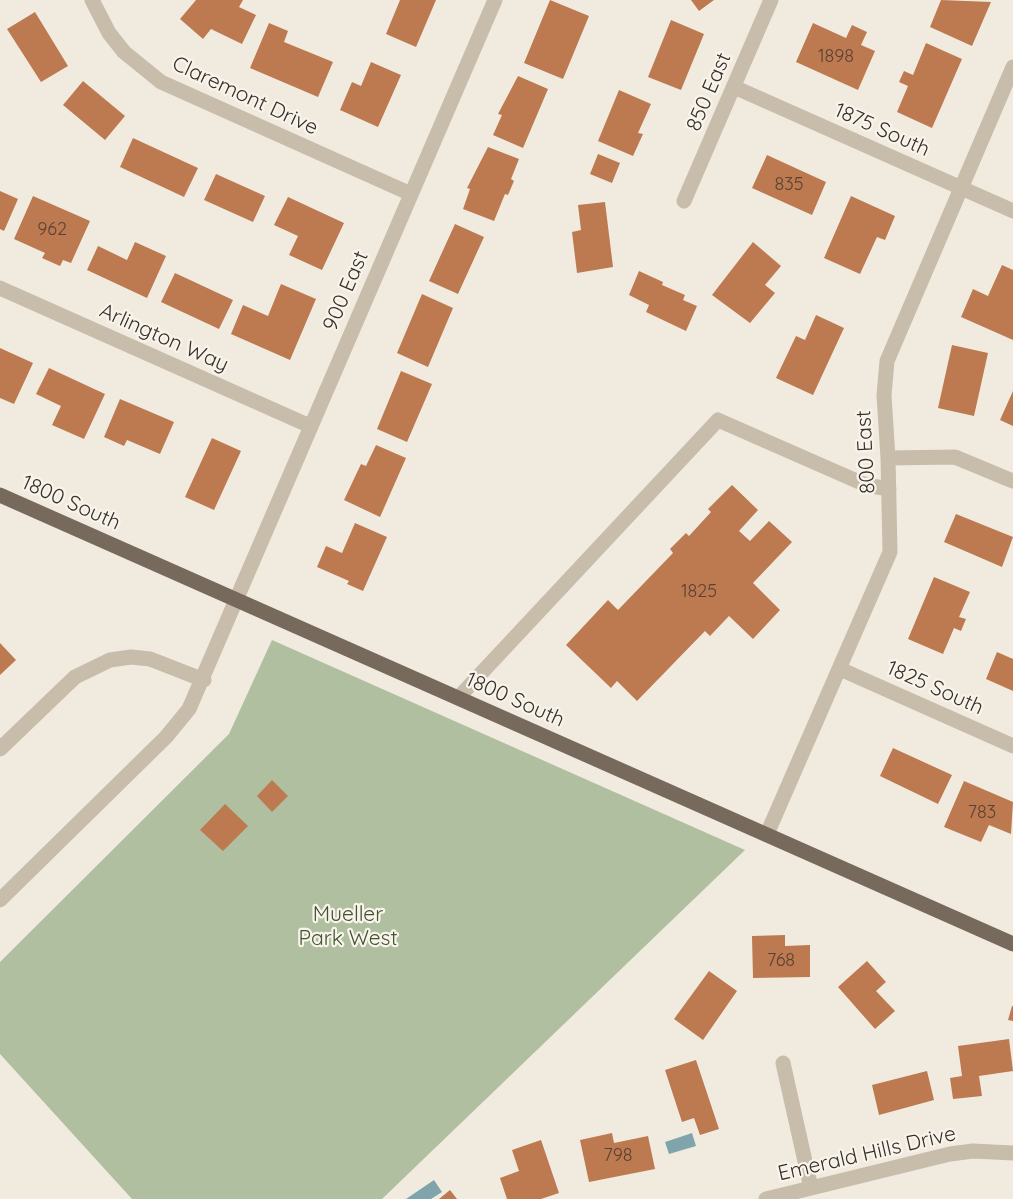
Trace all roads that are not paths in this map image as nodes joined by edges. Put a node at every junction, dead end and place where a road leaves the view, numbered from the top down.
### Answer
1 (93, 0) edge
2 (495, 0) edge
3 (771, 0) edge
4 (1013, 68) edge
5 (734, 87) junction
6 (960, 187) junction
7 (411, 194) junction
8 (684, 201) dead end
9 (1013, 211) edge
10 (0, 288) edge
11 (310, 426) junction
12 (888, 458) junction
13 (1013, 481) edge
14 (889, 489) junction
15 (0, 495) edge
16 (235, 599) junction
17 (840, 669) junction
18 (204, 680) junction
19 (458, 698) junction
20 (1013, 746) edge
21 (0, 749) edge
22 (767, 834) junction
23 (0, 900) edge
24 (1013, 944) edge
25 (783, 1063) dead end
26 (1013, 1153) edge
27 (811, 1188) junction
28 (766, 1199) edge

1 - 7 street, Claremont Drive
2 - 7 street, 900 East
3 - 5 street, 850 East
4 - 6 street, 800 East
5 - 6 street, 1875 South
5 - 8 street, 850 East
6 - 9 street, 1875 South
6 - 12 street, 800 East
7 - 11 street, 900 East
10 - 11 street, Arlington Way
11 - 16 street, 900 East
12 - 13 street
12 - 14 street, 800 East
14 - 17 street, 800 East
14 - 19 street
15 - 16 main road, 1800 South
16 - 18 street, 900 East
16 - 19 main road, 1800 South
17 - 20 street, 1825 South
17 - 22 street, 800 East
18 - 21 street
18 - 23 street, 900 East
19 - 22 main road, 1800 South
22 - 24 main road, 1800 South
25 - 27 street
26 - 27 street, Emerald Hills Drive
27 - 28 street, Emerald Hills Drive

